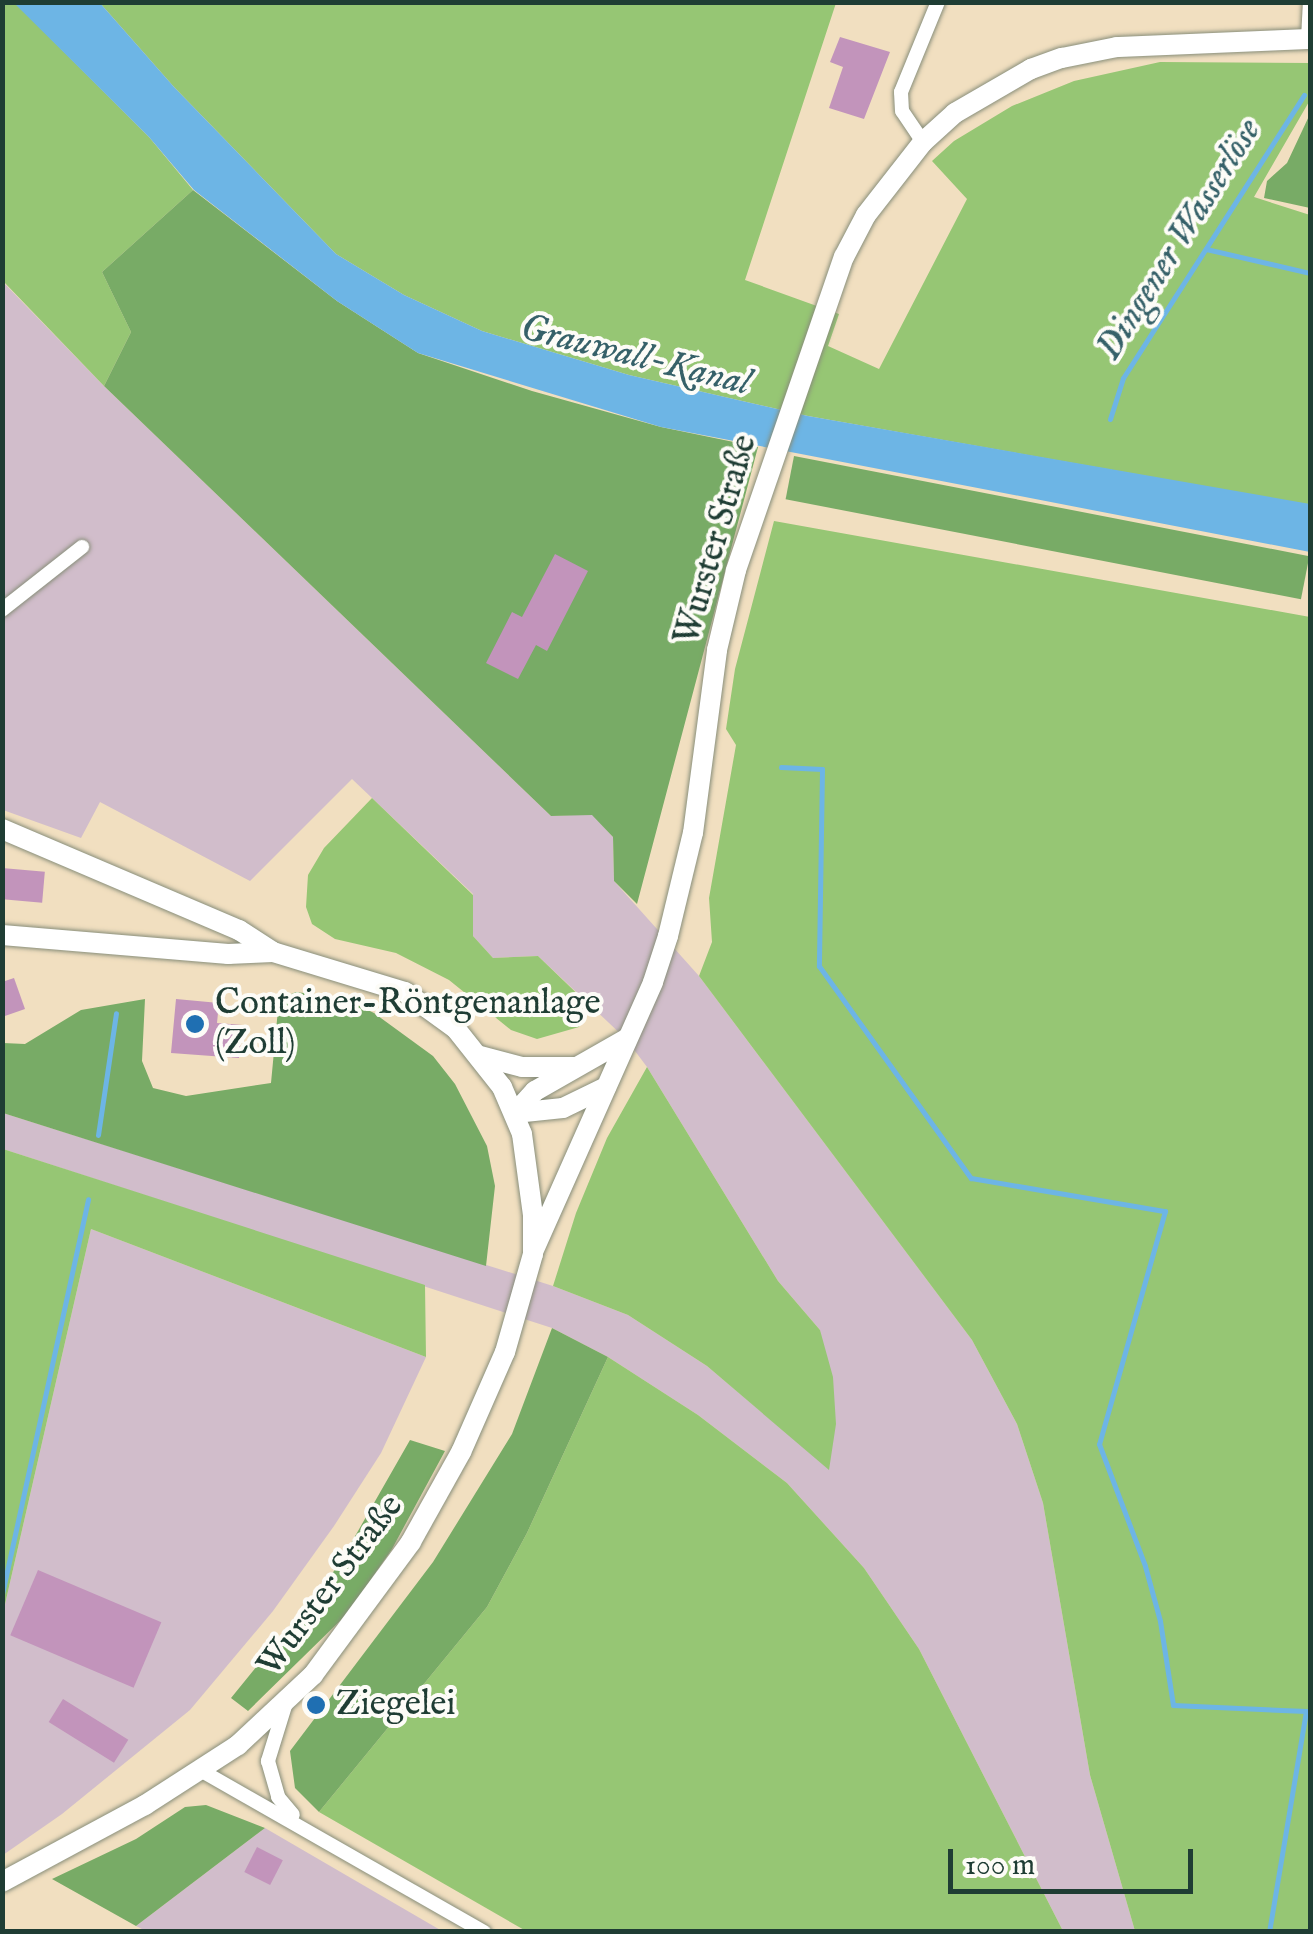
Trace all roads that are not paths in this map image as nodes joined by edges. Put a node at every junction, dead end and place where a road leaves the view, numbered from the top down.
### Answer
1 (938, 2) edge
2 (1310, 4) edge
3 (1309, 39) edge
4 (923, 142) junction
5 (82, 547) dead end
6 (2, 610) edge
7 (2, 830) edge
8 (2, 935) edge
9 (273, 952) junction
10 (626, 1039) junction
11 (480, 1056) junction
12 (576, 1067) junction
13 (606, 1088) junction
14 (515, 1113) junction
15 (532, 1254) junction
16 (286, 1703) junction
17 (200, 1770) junction
18 (300, 1823) junction
19 (2, 1882) edge
20 (484, 1932) edge

1 - 4 street
2 - 3 street
3 - 4 main road, Wurster Straße
4 - 10 main road, Wurster Straße
5 - 6 street
7 - 9 main road
8 - 9 main road
9 - 11 main road, Wurster Straße
10 - 12 main road
10 - 13 main road, Wurster Straße
11 - 12 main road
11 - 14 main road, Wurster Straße
12 - 14 main road
13 - 14 main road
13 - 15 main road, Wurster Straße
14 - 15 main road, Wurster Straße
15 - 16 main road, Wurster Straße
16 - 17 main road, Wurster Straße
16 - 18 street
17 - 18 street
17 - 19 main road, Wurster Straße
18 - 20 street

